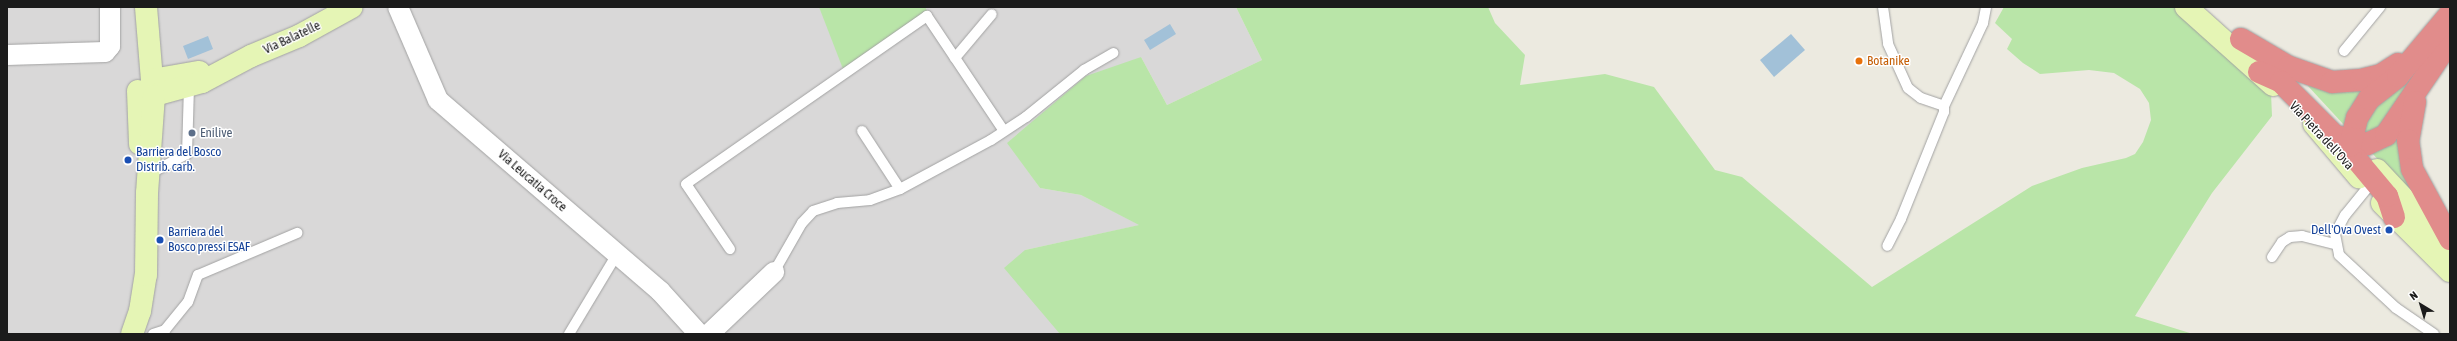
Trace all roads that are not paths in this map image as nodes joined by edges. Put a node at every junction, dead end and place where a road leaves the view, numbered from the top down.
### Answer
1 (110, 7) edge
2 (134, 7) edge
3 (146, 7) edge
4 (352, 7) edge
5 (398, 7) edge
6 (1883, 7) edge
7 (1986, 7) edge
8 (2186, 7) edge
9 (2205, 7) edge
10 (2380, 7) edge
11 (992, 14) dead end
12 (2450, 14) edge
13 (2241, 38) junction
14 (2440, 39) edge
15 (2344, 51) dead end
16 (1113, 53) dead end
17 (7, 55) edge
18 (150, 57) junction
19 (955, 58) junction
20 (2259, 72) junction
21 (2423, 77) junction
22 (186, 83) junction
23 (148, 94) junction
24 (1944, 106) junction
25 (862, 131) dead end
26 (1004, 131) junction
27 (2351, 142) junction
28 (148, 183) junction
29 (2368, 187) junction
30 (900, 189) junction
31 (2394, 217) junction
32 (297, 233) dead end
33 (2450, 239) edge
34 (2335, 244) junction
35 (1886, 246) dead end
36 (2450, 248) edge
37 (730, 249) dead end
38 (617, 254) junction
39 (2272, 257) dead end
40 (2450, 271) edge
41 (774, 272) joint
42 (132, 334) edge
43 (153, 334) edge
44 (569, 334) edge
45 (698, 334) edge
46 (709, 334) edge
47 (2434, 334) edge

1 - 17 street
2 - 23 main road
3 - 18 main road
4 - 22 main road, Via Balatelle
5 - 38 street, Via Leucatia Croce
6 - 24 lane
7 - 24 lane
8 - 20 main road, Via Pietra dell'Ova
9 - 13 main road, Via Pietra dell'Ova
10 - 15 lane
11 - 19 lane
12 - 14 highway
13 - 14 highway
13 - 27 main road, Via Pietra dell'Ova
14 - 21 highway
14 - 27 highway
16 - 26 lane
18 - 22 main road
18 - 23 main road
19 - 26 lane
19 - 37 lane
20 - 27 highway
20 - 29 main road, Via Pietra dell'Ova
21 - 27 highway
21 - 33 highway
22 - 23 main road, Via Balatelle
22 - 28 lane
23 - 28 main road
24 - 35 lane
25 - 30 lane
26 - 30 lane
27 - 31 highway
27 - 36 main road, Via Pietra dell'Ova
28 - 42 main road
29 - 31 main road, Via Pietra dell'Ova
29 - 34 lane
30 - 41 lane
31 - 40 main road, Via Pietra dell'Ova
32 - 43 lane
34 - 39 lane
34 - 47 lane
38 - 44 lane
38 - 45 street, Via Leucatia Croce
41 - 46 street

